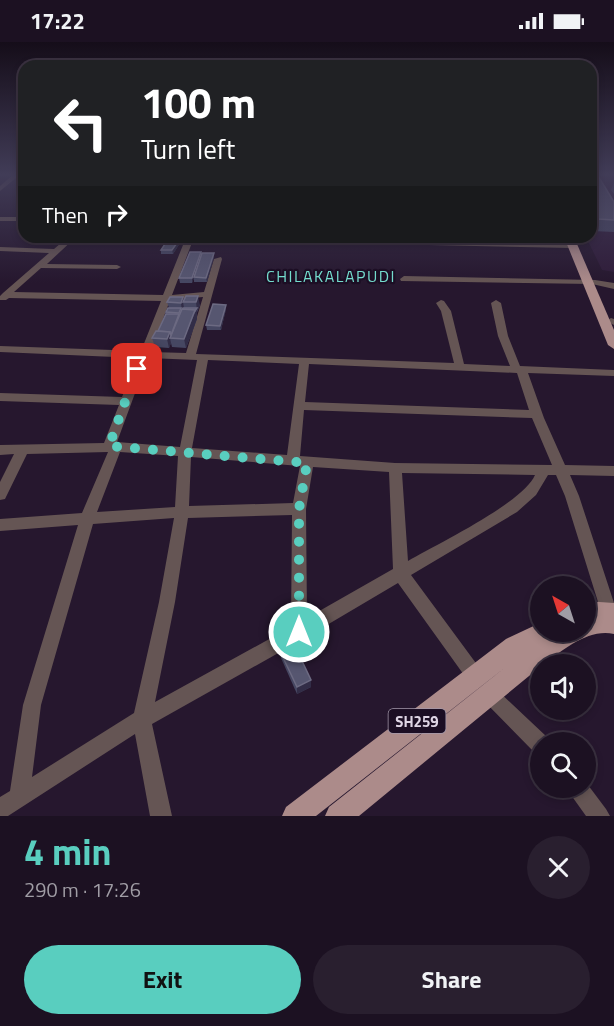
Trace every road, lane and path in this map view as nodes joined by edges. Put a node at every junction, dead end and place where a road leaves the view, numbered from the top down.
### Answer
1 (0, 219) edge
2 (18, 219) edge
3 (65, 243) edge
4 (188, 243) edge
5 (573, 243) edge
6 (0, 249) edge
7 (56, 251) junction
8 (218, 260) dead end
9 (39, 266) junction
10 (117, 267) dead end
11 (404, 279) dead end
12 (591, 283) junction
13 (614, 286) edge
14 (208, 294) junction
15 (3, 298) edge
16 (167, 298) junction
17 (441, 303) dead end
18 (496, 303) dead end
19 (613, 323) edge
20 (614, 345) edge
21 (0, 349) edge
22 (143, 354) junction
23 (189, 357) junction
24 (203, 358) junction
25 (304, 362) junction
26 (460, 367) junction
27 (519, 369) junction
28 (614, 373) edge
29 (0, 397) edge
30 (126, 401) junction
31 (299, 406) junction
32 (537, 414) junction
33 (112, 446) junction
34 (0, 450) edge
35 (22, 451) junction
36 (185, 452) junction
37 (300, 462) junction
38 (395, 468) junction
39 (543, 469) junction
40 (561, 469) junction
41 (614, 471) edge
42 (0, 495) edge
43 (299, 509) junction
44 (182, 512) junction
45 (87, 519) junction
46 (0, 525) edge
47 (401, 574) junction
48 (596, 613) edge
49 (612, 616) edge
50 (596, 624) edge
51 (299, 632) junction
52 (530, 639) edge
53 (557, 642) edge
54 (475, 676) junction
55 (490, 695) junction
56 (142, 719) junction
57 (530, 734) edge
58 (19, 797) junction
59 (586, 798) edge
60 (0, 808) edge
61 (161, 816) edge
62 (295, 816) edge
63 (338, 816) edge
64 (599, 816) edge

1 - 2 street
3 - 7 street
4 - 16 street
5 - 12 main road
6 - 7 street
7 - 9 street
8 - 14 street
9 - 10 street
9 - 15 street
11 - 12 street
12 - 13 street
12 - 19 main road
12 - 20 main road
14 - 16 street
14 - 23 street
15 - 16 street
16 - 22 street
17 - 26 street
18 - 27 street
21 - 22 street
22 - 23 street
22 - 30 street
23 - 24 street
24 - 25 street
24 - 36 street
25 - 26 street
25 - 31 street
26 - 27 street
27 - 28 street
27 - 32 street
29 - 30 street
30 - 33 street
31 - 32 street
31 - 37 street
32 - 40 street
33 - 35 street
33 - 36 street
33 - 45 street
34 - 35 street
35 - 42 street
36 - 37 street
36 - 44 street
37 - 38 street
37 - 43 street
38 - 39 street
38 - 47 street
39 - 40 street
39 - 47 street
40 - 41 street
40 - 49 street
43 - 44 street
43 - 51 street
44 - 45 street
44 - 56 street
45 - 46 street
45 - 58 street
47 - 51 street
47 - 54 street
48 - 49 main road
49 - 50 main road
51 - 56 street
52 - 54 main road, SH259
53 - 55 main road, SH259
54 - 62 main road, SH259
55 - 57 street
55 - 63 main road, SH259
56 - 58 street
56 - 61 street
58 - 60 street
59 - 64 street

